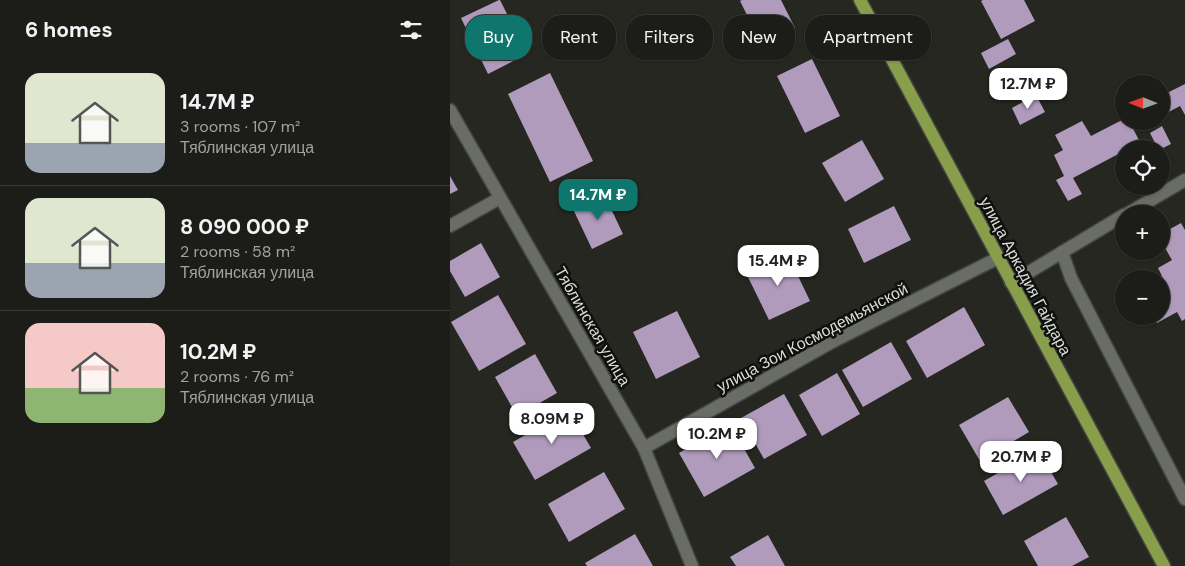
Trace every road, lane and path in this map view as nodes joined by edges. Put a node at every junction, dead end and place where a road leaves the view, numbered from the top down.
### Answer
1 (860, 0) edge
2 (450, 110) edge
3 (1185, 180) edge
4 (500, 198) junction
5 (1142, 205) edge
6 (1115, 221) edge
7 (450, 226) edge
8 (1062, 252) junction
9 (998, 258) junction
10 (1011, 282) junction
11 (644, 448) junction
12 (1185, 499) edge
13 (692, 566) edge
14 (1164, 566) edge

1 - 9 main road, улица Аркадия Гайдара
2 - 4 street, Тяблинская улица
3 - 5 street
4 - 7 street
4 - 11 street, Тяблинская улица
6 - 8 street
8 - 10 street
8 - 12 street
9 - 10 main road, улица Аркадия Гайдара
9 - 11 street, улица Зои Космодемьянской
10 - 14 main road, улица Аркадия Гайдара
11 - 13 street, Тяблинская улица

